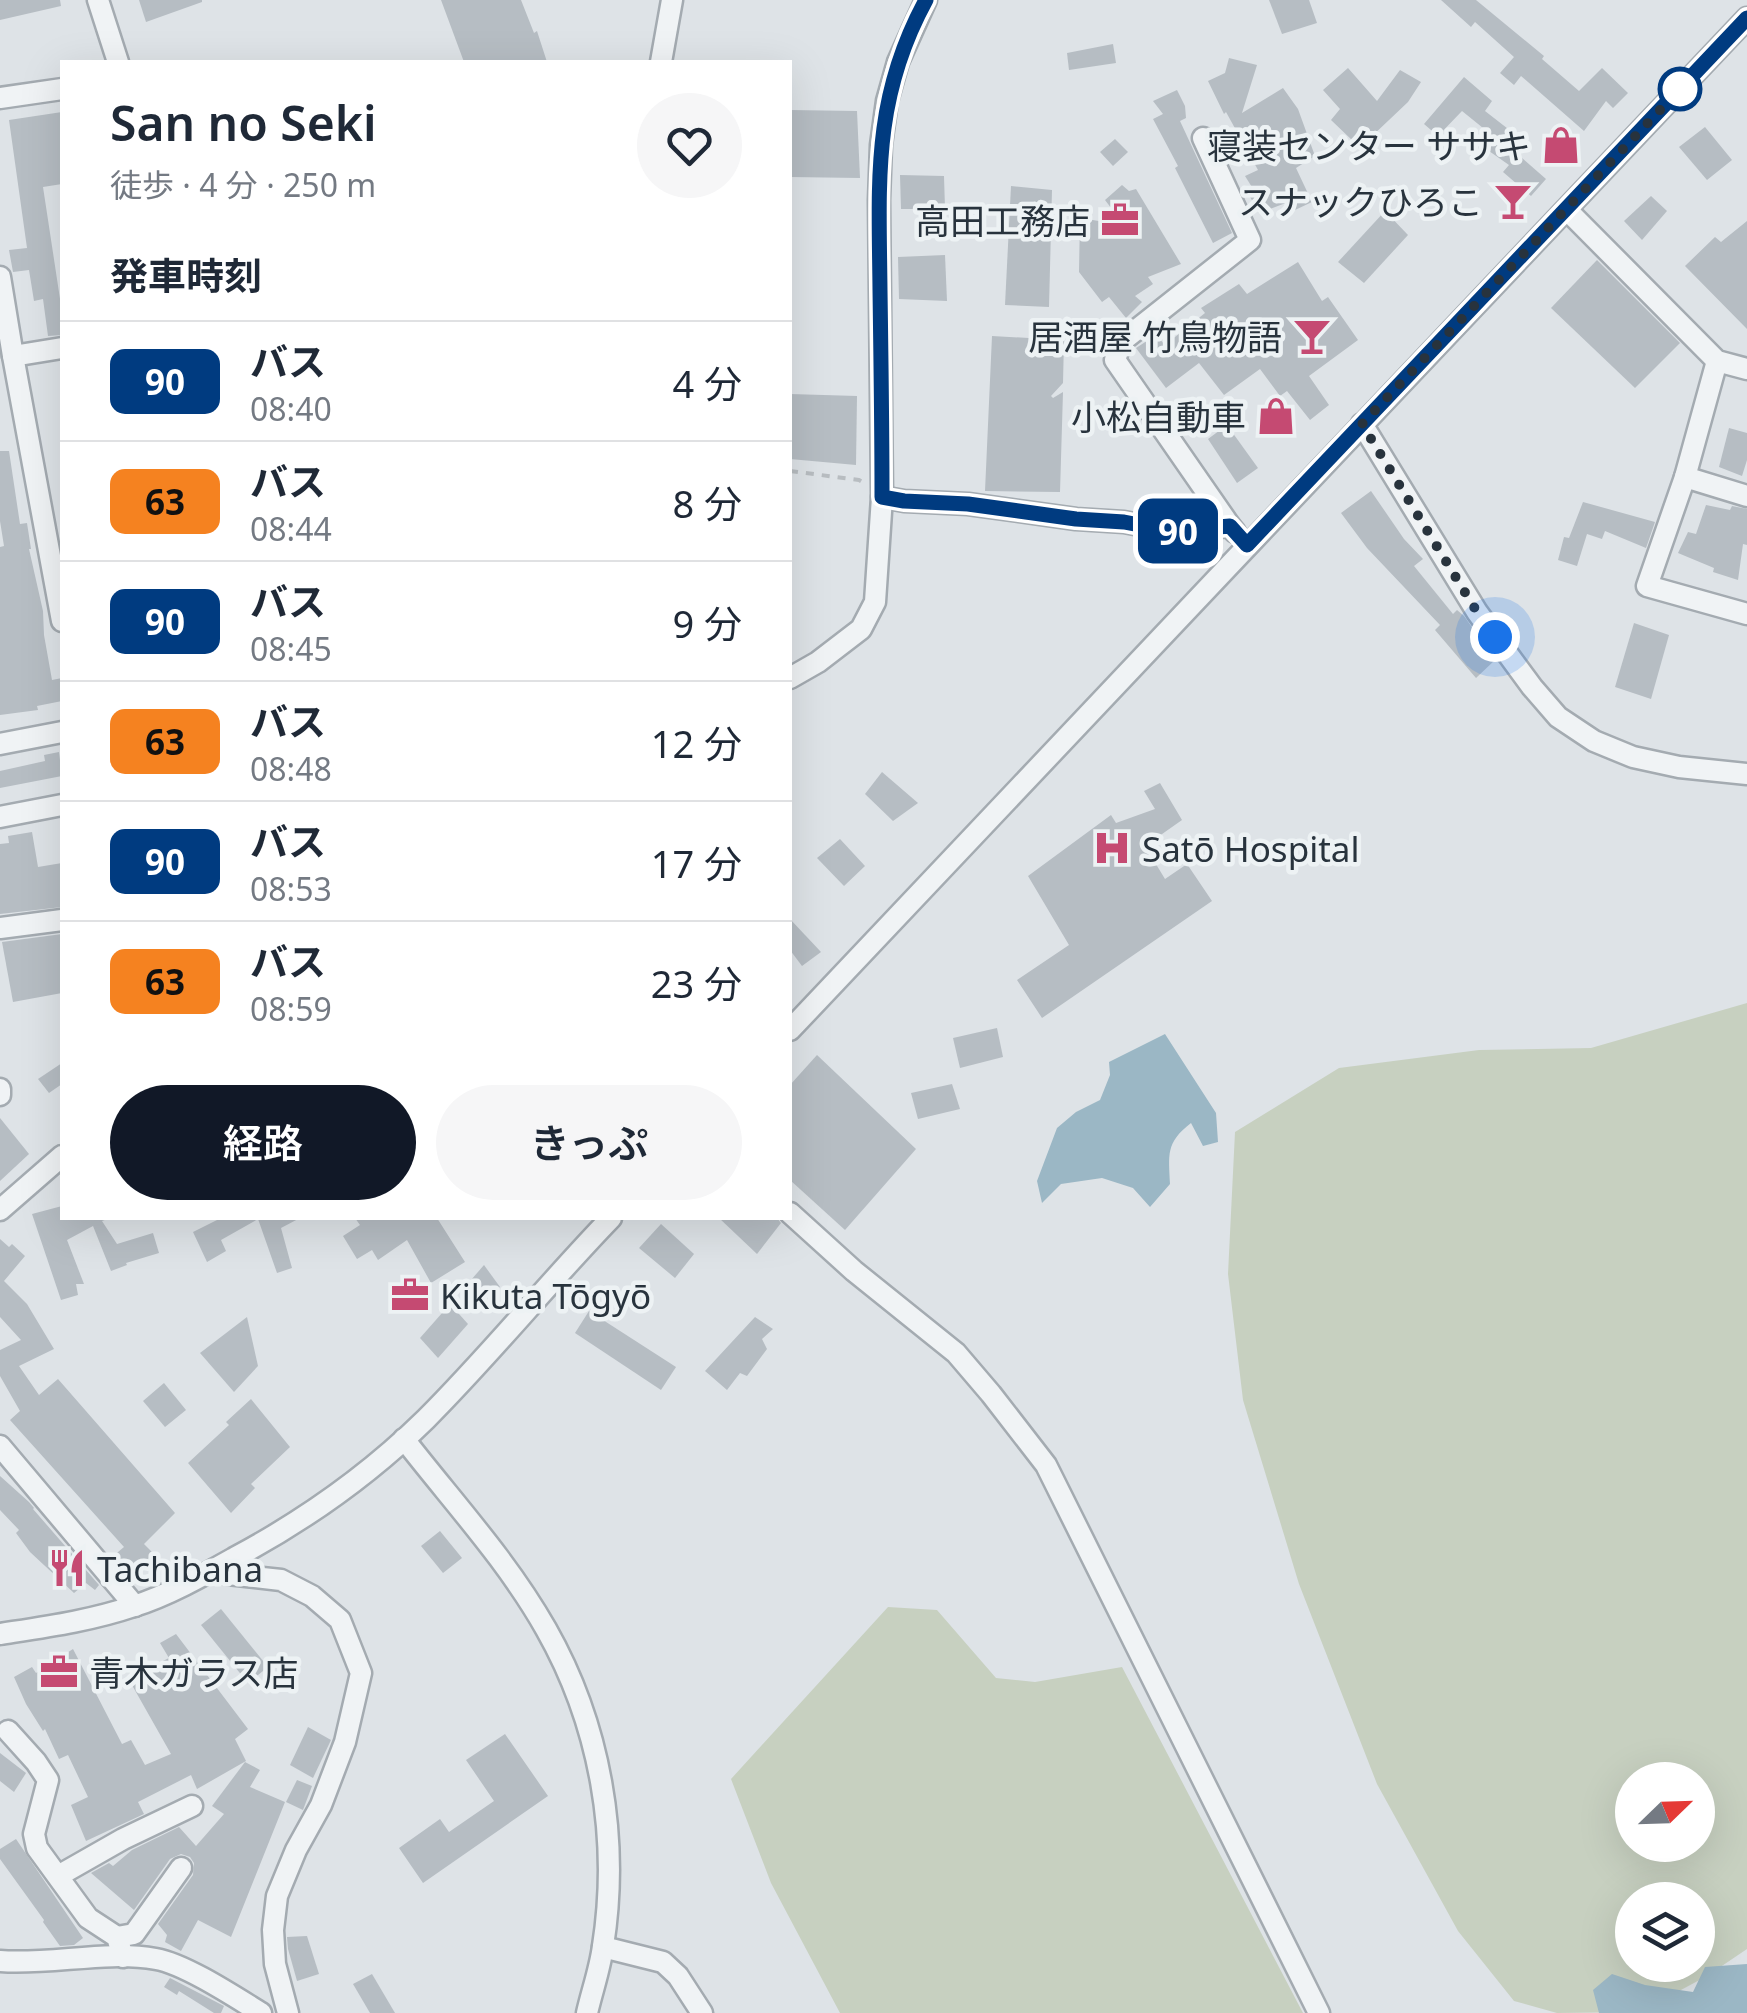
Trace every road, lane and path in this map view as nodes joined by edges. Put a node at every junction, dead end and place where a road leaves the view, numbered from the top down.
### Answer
1 (98, 0) edge
2 (672, 0) edge
3 (926, 0) edge
4 (1747, 18) edge
5 (117, 60) edge
6 (661, 60) edge
7 (60, 88) edge
8 (0, 98) edge
9 (1202, 138) dead end
10 (1567, 210) junction
11 (0, 278) edge
12 (60, 348) edge
13 (13, 356) junction
14 (1718, 361) junction
15 (1747, 368) edge
16 (1362, 424) junction
17 (792, 471) edge
18 (1685, 477) junction
19 (1747, 496) edge
20 (882, 497) junction
21 (1230, 526) junction
22 (1247, 545) junction
23 (60, 610) edge
24 (1747, 614) edge
25 (792, 677) edge
26 (60, 732) edge
27 (0, 744) edge
28 (1747, 774) edge
29 (60, 805) edge
30 (0, 816) edge
31 (60, 920) edge
32 (0, 928) edge
33 (792, 1028) edge
34 (60, 1158) edge
35 (0, 1210) edge
36 (792, 1215) edge
37 (609, 1220) edge
38 (404, 1439) junction
39 (0, 1446) edge
40 (210, 1572) junction
41 (135, 1606) junction
42 (0, 1634) edge
43 (8, 1731) dead end
44 (192, 1806) dead end
45 (181, 1868) dead end
46 (58, 1876) junction
47 (120, 1947) junction
48 (603, 1947) junction
49 (0, 1961) edge
50 (260, 2013) edge
51 (288, 2013) edge
52 (587, 2013) edge
53 (702, 2013) edge
54 (1318, 2013) edge

1 - 5 street
2 - 6 street
3 - 20 street
4 - 10 street
7 - 8 street
9 - 21 street
10 - 14 street
10 - 16 street
11 - 13 street
12 - 13 street
13 - 23 street
14 - 15 street
14 - 18 street
16 - 22 street
16 - 28 street
17 - 20 path
18 - 19 street
18 - 24 street
20 - 21 street
20 - 25 street
21 - 22 street
22 - 33 street
26 - 27 street
29 - 30 street
31 - 32 street
34 - 35 street
36 - 54 street
37 - 38 street
38 - 40 street
38 - 48 street
39 - 41 street
40 - 41 street
40 - 51 street
41 - 42 street
43 - 46 street
44 - 46 street
45 - 47 street
46 - 47 street
47 - 49 street
47 - 50 street
48 - 52 street
48 - 53 street

